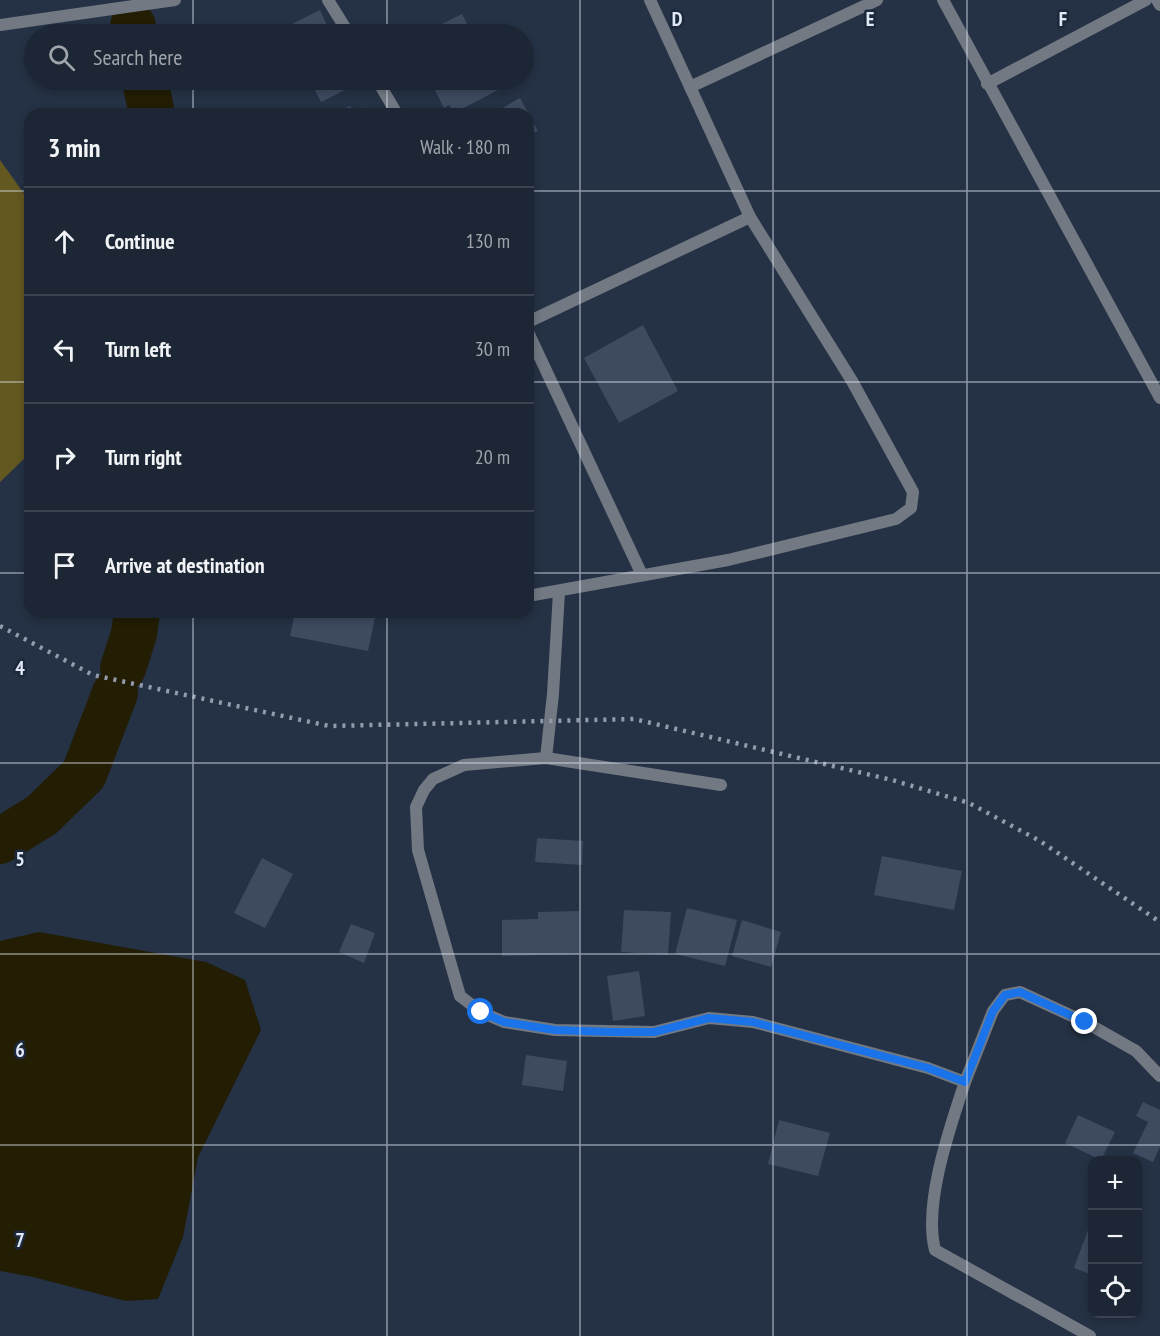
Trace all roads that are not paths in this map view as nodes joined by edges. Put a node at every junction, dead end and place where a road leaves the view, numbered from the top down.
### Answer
1 (175, 0) edge
2 (328, 0) edge
3 (650, 0) edge
4 (877, 0) edge
5 (943, 0) edge
6 (1146, 0) edge
7 (1156, 0) edge
8 (1160, 5) edge
9 (343, 24) edge
10 (0, 25) edge
11 (987, 84) junction
12 (690, 87) junction
13 (382, 90) edge
14 (393, 108) edge
15 (750, 217) junction
16 (534, 319) edge
17 (534, 345) edge
18 (1160, 398) edge
19 (642, 575) junction
20 (559, 592) junction
21 (534, 595) edge
22 (546, 758) junction
23 (721, 785) dead end
24 (1160, 1076) edge
25 (965, 1082) junction
26 (1090, 1336) edge

1 - 10 street
2 - 9 street
3 - 12 street
4 - 12 street
5 - 11 street
6 - 11 street
7 - 8 street
11 - 18 street
12 - 15 street
13 - 14 street
15 - 16 street
15 - 19 street
17 - 19 street
19 - 20 street
20 - 21 street
20 - 22 street
22 - 23 street
22 - 25 street
24 - 25 street
25 - 26 street

